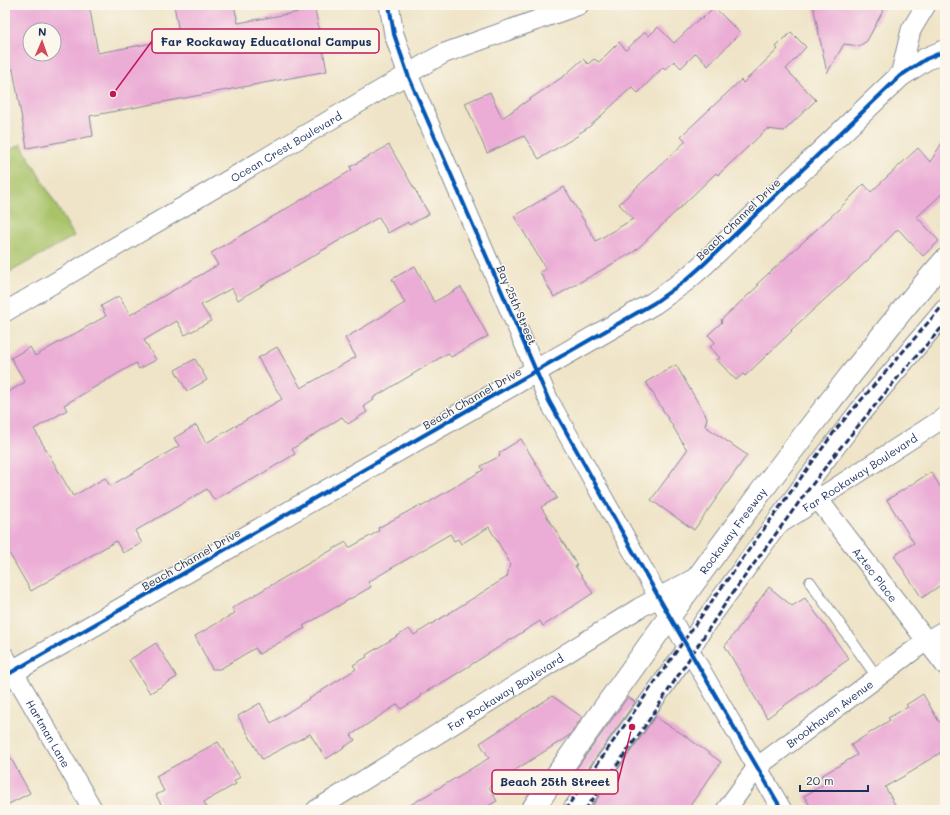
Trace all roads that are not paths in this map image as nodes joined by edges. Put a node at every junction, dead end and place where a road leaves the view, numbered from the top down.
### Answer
1 (389, 5) edge
2 (579, 5) edge
3 (926, 5) edge
4 (945, 51) edge
5 (408, 74) junction
6 (900, 76) junction
7 (945, 260) edge
8 (945, 311) edge
9 (5, 312) edge
10 (536, 371) junction
11 (945, 417) edge
12 (812, 490) junction
13 (810, 582) dead end
14 (664, 606) junction
15 (945, 630) edge
16 (926, 641) junction
17 (689, 648) junction
18 (945, 665) edge
19 (8, 668) edge
20 (877, 677) junction
21 (757, 767) junction
22 (93, 810) edge
23 (316, 810) edge
24 (532, 810) edge
25 (574, 810) edge
26 (726, 810) edge
27 (782, 810) edge

1 - 5 street, Bay 25th Street
2 - 5 street, Ocean Crest Boulevard
3 - 6 street
4 - 6 street, Beach Channel Drive
5 - 9 street, Ocean Crest Boulevard
5 - 10 street, Bay 25th Street
6 - 10 street, Beach Channel Drive
7 - 14 street, Rockaway Freeway
8 - 12 street
10 - 14 street, Bay 25th Street
10 - 19 street, Beach Channel Drive
11 - 12 street, Far Rockaway Boulevard
12 - 16 street, Aztec Place
12 - 17 street
13 - 20 lane
14 - 17 street, Bay 25th Street
14 - 23 street, Far Rockaway Boulevard
14 - 24 street, Rockaway Freeway
15 - 16 street, Brookhaven Avenue
16 - 18 street, Aztec Place
16 - 20 street, Brookhaven Avenue
17 - 21 street, Bay 25th Street
17 - 25 street
19 - 22 street, Hartman Lane
20 - 21 street, Brookhaven Avenue
21 - 26 street, Brookhaven Avenue
21 - 27 street, Bay 25th Street

